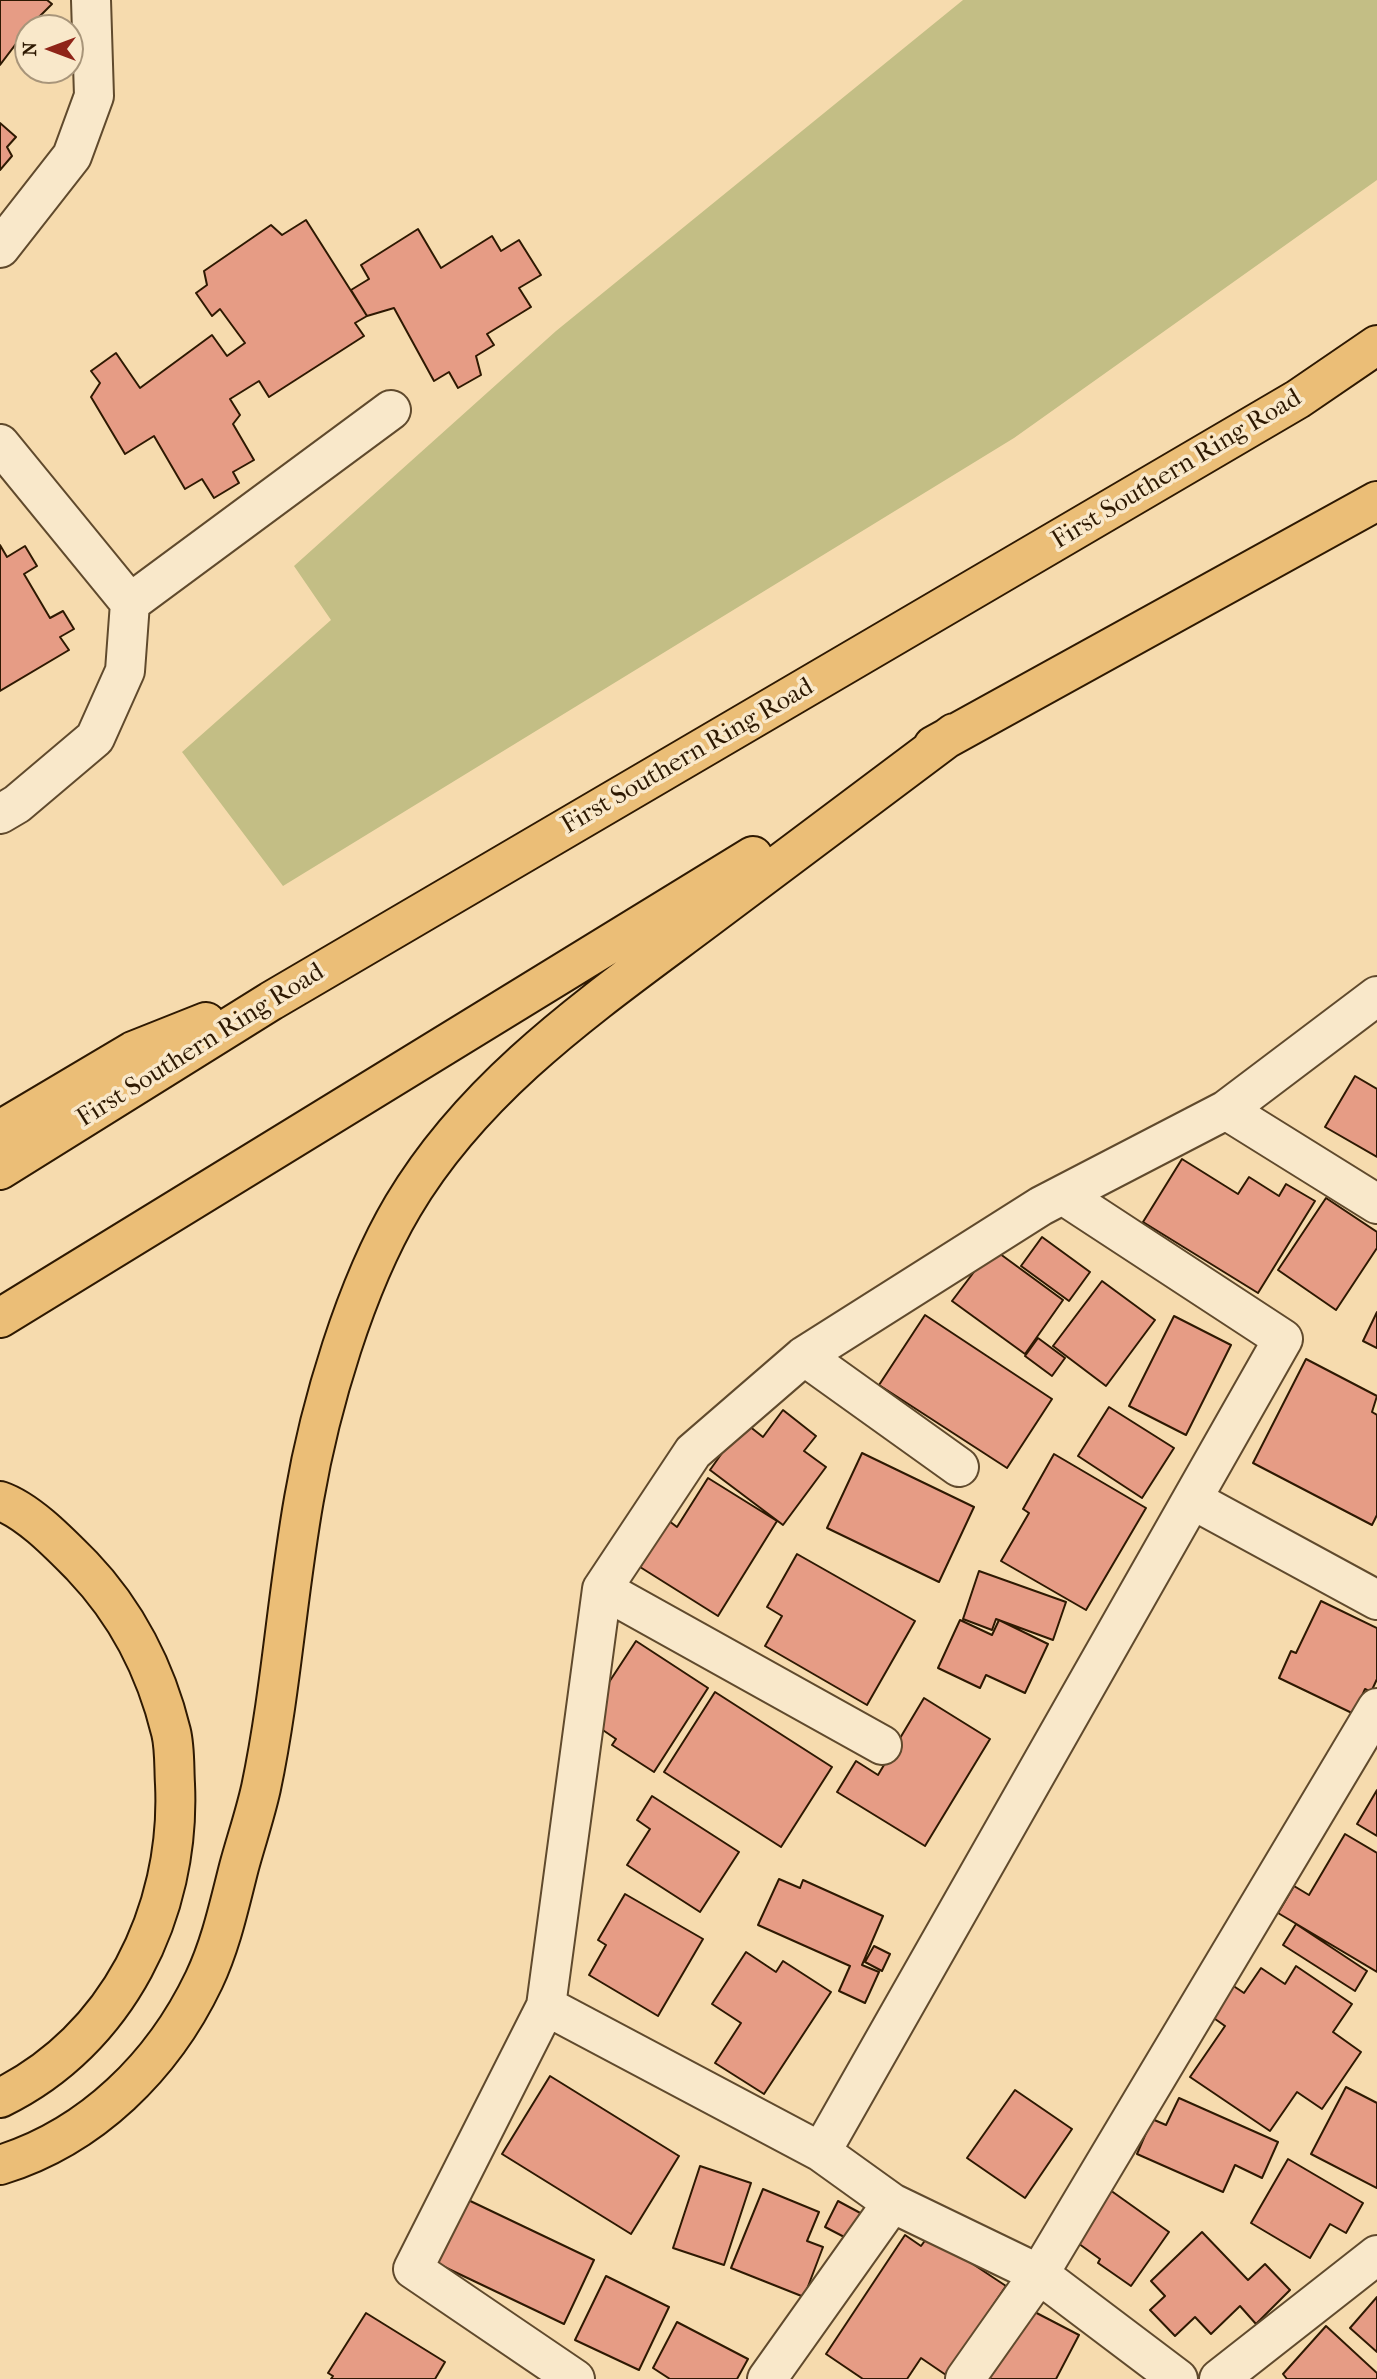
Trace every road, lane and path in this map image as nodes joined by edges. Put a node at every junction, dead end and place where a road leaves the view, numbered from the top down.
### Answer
1 (91, 0) edge
2 (0, 248) edge
3 (1377, 345) edge
4 (391, 410) dead end
5 (1, 444) edge
6 (1377, 501) edge
7 (130, 603) junction
8 (954, 733) junction
9 (0, 814) edge
10 (1377, 996) edge
11 (271, 1001) junction
12 (1226, 1110) junction
13 (0, 1130) edge
14 (0, 1170) edge
15 (1063, 1195) junction
16 (1377, 1204) edge
17 (0, 1318) edge
18 (804, 1356) junction
19 (959, 1467) dead end
20 (1193, 1500) junction
21 (0, 1501) edge
22 (602, 1589) junction
23 (1377, 1600) edge
24 (1377, 1708) edge
25 (882, 1745) dead end
26 (546, 2006) junction
27 (0, 2098) edge
28 (821, 2152) junction
29 (0, 2165) edge
30 (892, 2203) junction
31 (1377, 2255) edge
32 (1039, 2274) junction
33 (575, 2379) edge
34 (767, 2379) edge
35 (965, 2379) edge
36 (1178, 2379) edge
37 (1219, 2379) edge

1 - 2 street
3 - 11 highway, First Southern Ring Road
4 - 7 street
5 - 7 street
6 - 8 highway
7 - 9 street
8 - 17 highway
8 - 29 highway
10 - 12 street
11 - 13 highway
11 - 14 highway, First Southern Ring Road
12 - 15 street
12 - 16 street
15 - 18 street
15 - 20 street
18 - 19 street
18 - 22 street
20 - 23 street
20 - 28 street
21 - 27 highway
22 - 25 street
22 - 26 street
24 - 32 street
26 - 28 street
26 - 33 street
28 - 30 street
30 - 32 street
30 - 34 street
31 - 37 street
32 - 35 street
32 - 36 street

